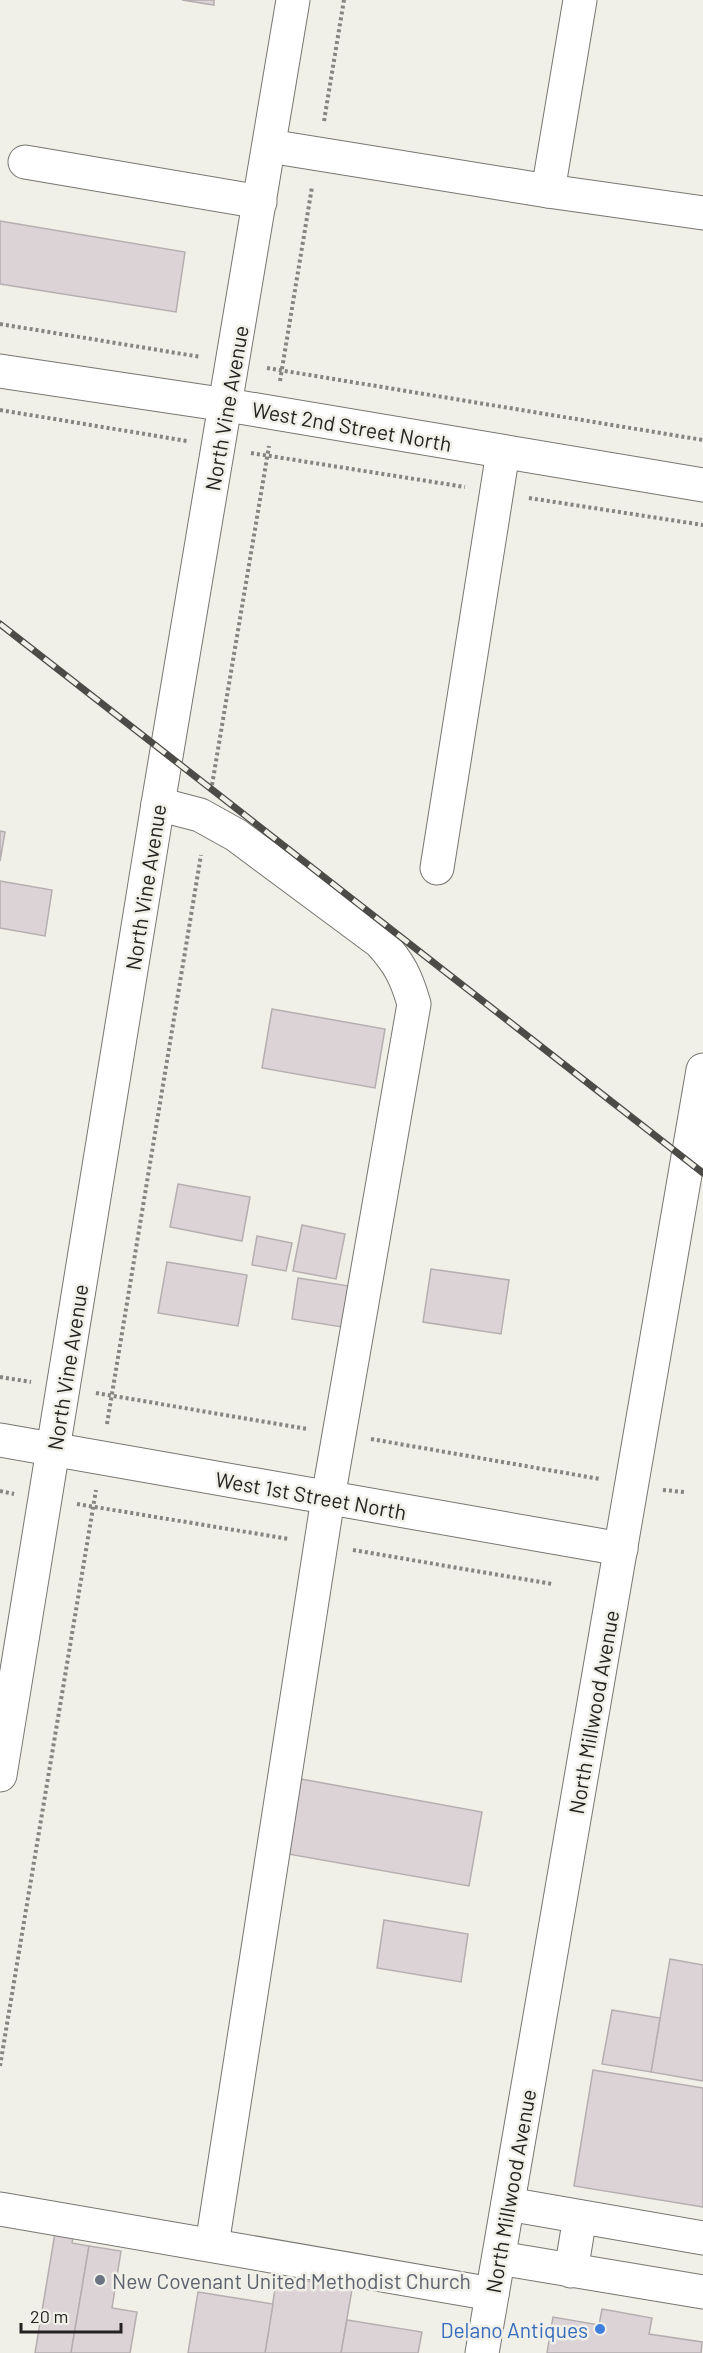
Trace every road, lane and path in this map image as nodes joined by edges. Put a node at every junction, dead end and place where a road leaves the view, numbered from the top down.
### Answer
1 (293, 0) edge
2 (580, 0) edge
3 (269, 146) junction
4 (25, 162) dead end
5 (548, 191) junction
6 (260, 202) junction
7 (703, 213) edge
8 (0, 324) edge
9 (285, 350) dead end
10 (208, 358) dead end
11 (267, 368) dead end
12 (282, 370) junction
13 (0, 371) edge
14 (280, 381) dead end
15 (226, 405) junction
16 (0, 410) edge
17 (270, 437) dead end
18 (703, 440) edge
19 (194, 442) dead end
20 (503, 452) junction
21 (703, 485) edge
22 (158, 804) junction
23 (207, 819) junction
24 (437, 868) dead end
25 (703, 1070) edge
26 (0, 1377) edge
27 (38, 1383) dead end
28 (107, 1424) dead end
29 (0, 1440) edge
30 (54, 1450) junction
31 (97, 1484) dead end
32 (328, 1498) junction
33 (621, 1549) junction
34 (0, 1775) edge
35 (0, 2066) edge
36 (508, 2204) junction
37 (0, 2209) edge
38 (580, 2217) junction
39 (703, 2238) edge
40 (212, 2245) junction
41 (499, 2258) junction
42 (571, 2271) junction
43 (703, 2292) edge
44 (492, 2294) junction
45 (482, 2353) edge

1 - 3 street, North Vine Avenue
2 - 5 street
3 - 5 street
3 - 6 street, North Vine Avenue
4 - 6 street
5 - 7 street
6 - 15 street, North Vine Avenue
8 - 10 path
9 - 12 path
11 - 12 path
12 - 14 path
12 - 18 path
13 - 15 street, West 2nd Street North
15 - 20 street, West 2nd Street North
15 - 22 street, North Vine Avenue
16 - 19 path
17 - 23 path
20 - 21 street, West 2nd Street North
20 - 24 street
22 - 23 street
22 - 30 street, North Vine Avenue
23 - 28 path
23 - 32 street
25 - 33 street, North Millwood Avenue
26 - 27 path
29 - 30 street, West 1st Street North
30 - 32 street, West 1st Street North
30 - 34 street, North Vine Avenue
31 - 35 path
32 - 33 street, West 1st Street North
32 - 40 street
33 - 36 street, North Millwood Avenue
36 - 38 street
36 - 41 street, North Millwood Avenue
37 - 40 street
38 - 39 street
38 - 42 street
40 - 44 street
41 - 42 street
41 - 44 street, North Millwood Avenue
42 - 43 street
44 - 45 street, North Millwood Avenue

